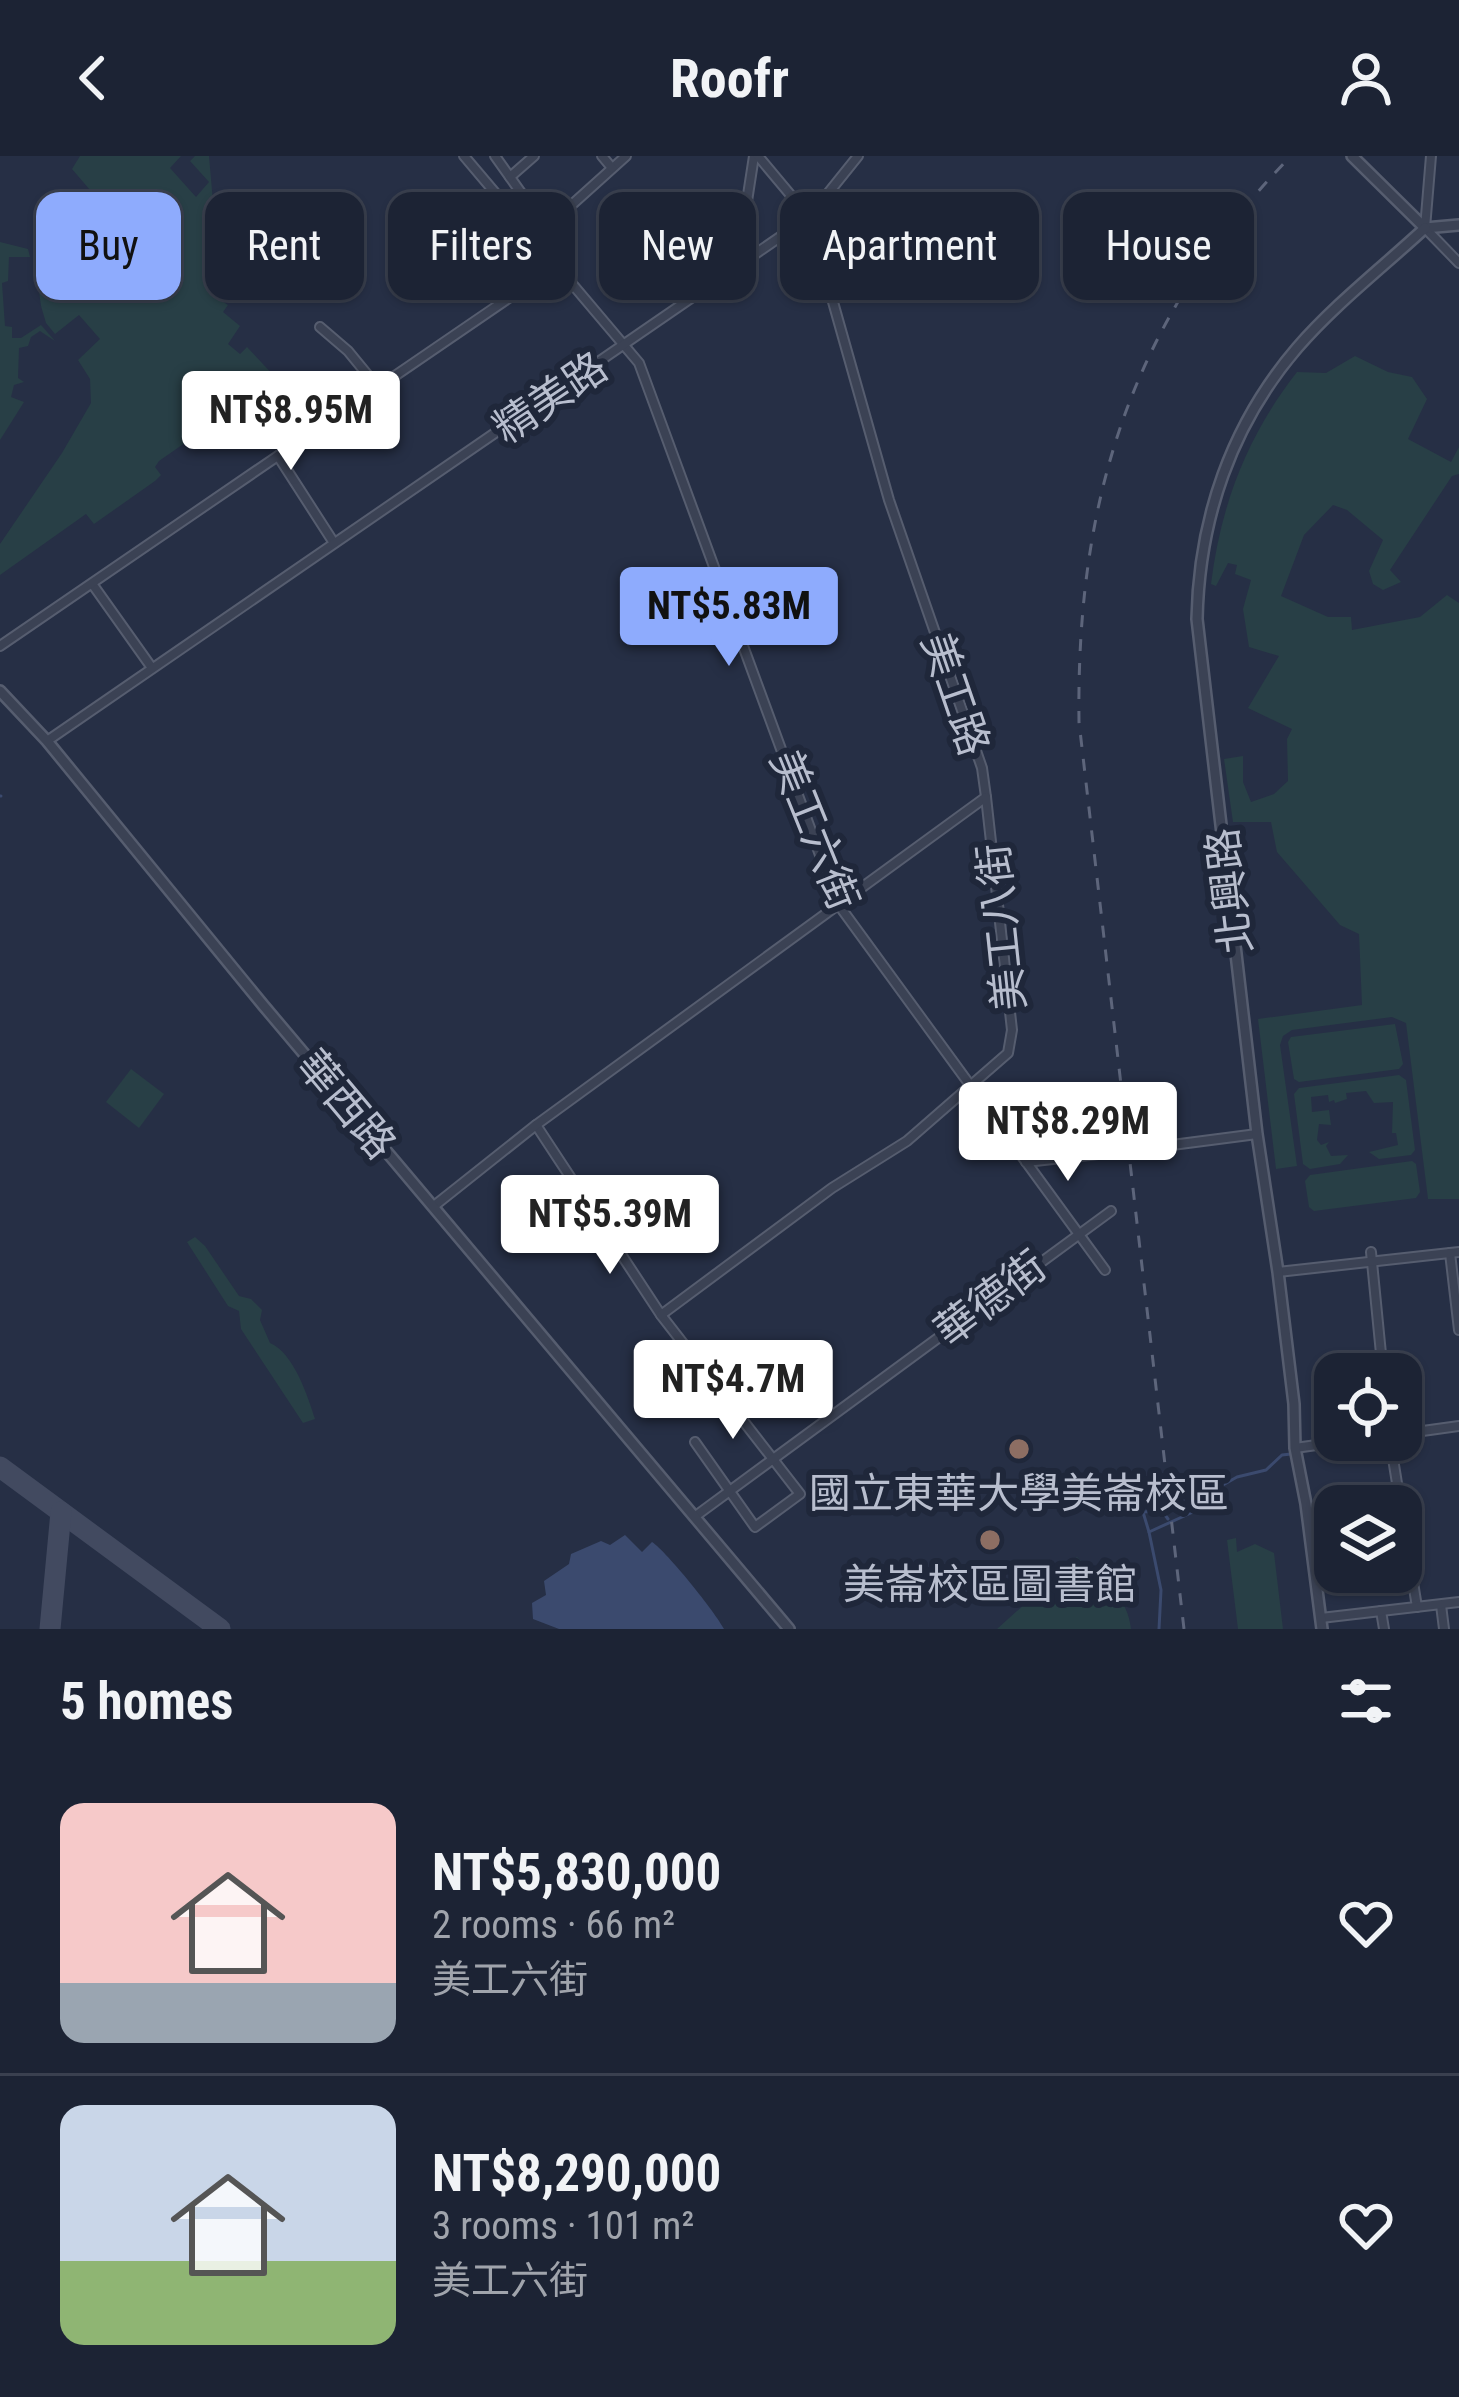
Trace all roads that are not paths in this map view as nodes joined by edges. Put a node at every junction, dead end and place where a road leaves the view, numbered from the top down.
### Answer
1 (464, 156) edge
2 (496, 156) edge
3 (534, 156) edge
4 (602, 156) edge
5 (626, 156) edge
6 (756, 156) edge
7 (858, 156) edge
8 (1352, 156) edge
9 (1431, 156) edge
10 (612, 168) junction
11 (510, 177) junction
12 (495, 192) edge
13 (750, 192) edge
14 (787, 192) edge
15 (829, 192) edge
16 (1459, 225) edge
17 (1425, 228) junction
18 (1459, 263) edge
19 (575, 285) edge
20 (507, 300) edge
21 (691, 300) edge
22 (832, 300) edge
23 (320, 327) dead end
24 (627, 344) junction
25 (380, 390) junction
26 (278, 456) junction
27 (334, 543) junction
28 (93, 585) junction
29 (0, 646) edge
30 (152, 668) junction
31 (0, 691) edge
32 (47, 741) junction
33 (986, 797) junction
34 (838, 904) junction
35 (969, 1086) junction
36 (536, 1125) junction
37 (1257, 1134) junction
38 (1024, 1162) junction
39 (434, 1206) junction
40 (1112, 1211) dead end
41 (1077, 1233) junction
42 (1455, 1252) edge
43 (1371, 1256) junction
44 (1105, 1270) dead end
45 (1278, 1272) junction
46 (1458, 1306) edge
47 (661, 1315) junction
48 (1459, 1330) edge
49 (1381, 1353) edge
50 (1459, 1426) edge
51 (1422, 1431) edge
52 (695, 1442) dead end
53 (1314, 1445) edge
54 (1295, 1448) junction
55 (773, 1459) junction
56 (1393, 1461) edge
57 (728, 1491) junction
58 (697, 1515) junction
59 (1459, 1602) edge
60 (1441, 1605) junction
61 (1417, 1606) junction
62 (1381, 1611) junction
63 (1322, 1624) edge
64 (789, 1629) edge
65 (1384, 1629) edge
66 (1444, 1629) edge

1 - 12 street, 美工六街
2 - 11 street
3 - 11 street
4 - 10 street
5 - 10 street
6 - 13 street
6 - 14 street, 美工路
7 - 15 street, 精美路
8 - 17 street
9 - 17 street
10 - 11 street
16 - 17 street
17 - 18 street
17 - 37 street, 北興路
19 - 24 street, 美工六街
20 - 25 street
21 - 24 street, 精美路
22 - 33 street, 美工路
23 - 25 street
24 - 27 street, 精美路
24 - 34 street, 美工六街
25 - 26 street
26 - 27 street
26 - 28 street
27 - 30 street, 精美路
28 - 29 street
28 - 30 street
30 - 32 street, 精美路
31 - 32 street, 華西路
32 - 39 street, 華西路
33 - 34 street, 美工路
33 - 35 street, 美工八街
34 - 35 street, 美工六街
34 - 36 street, 美工路
35 - 38 street, 美工六街
35 - 47 street, 美工八街
36 - 39 street, 美工路
36 - 47 street
37 - 38 street, bridge
37 - 45 street, 北興路
38 - 41 street, 美工六街
39 - 58 street, 華西路
40 - 41 street, 華德街
41 - 44 street, 美工六街
41 - 55 street, 華德街
42 - 43 street
42 - 46 street
43 - 45 street
43 - 49 street
45 - 54 street, 北興路
46 - 48 street
47 - 55 street
50 - 51 street
52 - 57 street
53 - 54 street
54 - 63 street, 北興路
55 - 57 street, 華德街
55 - 57 street
56 - 61 street
57 - 58 street, 華德街
58 - 64 street, 華西路
59 - 60 street
60 - 61 street
60 - 66 street
61 - 62 street
62 - 63 street
62 - 65 street

